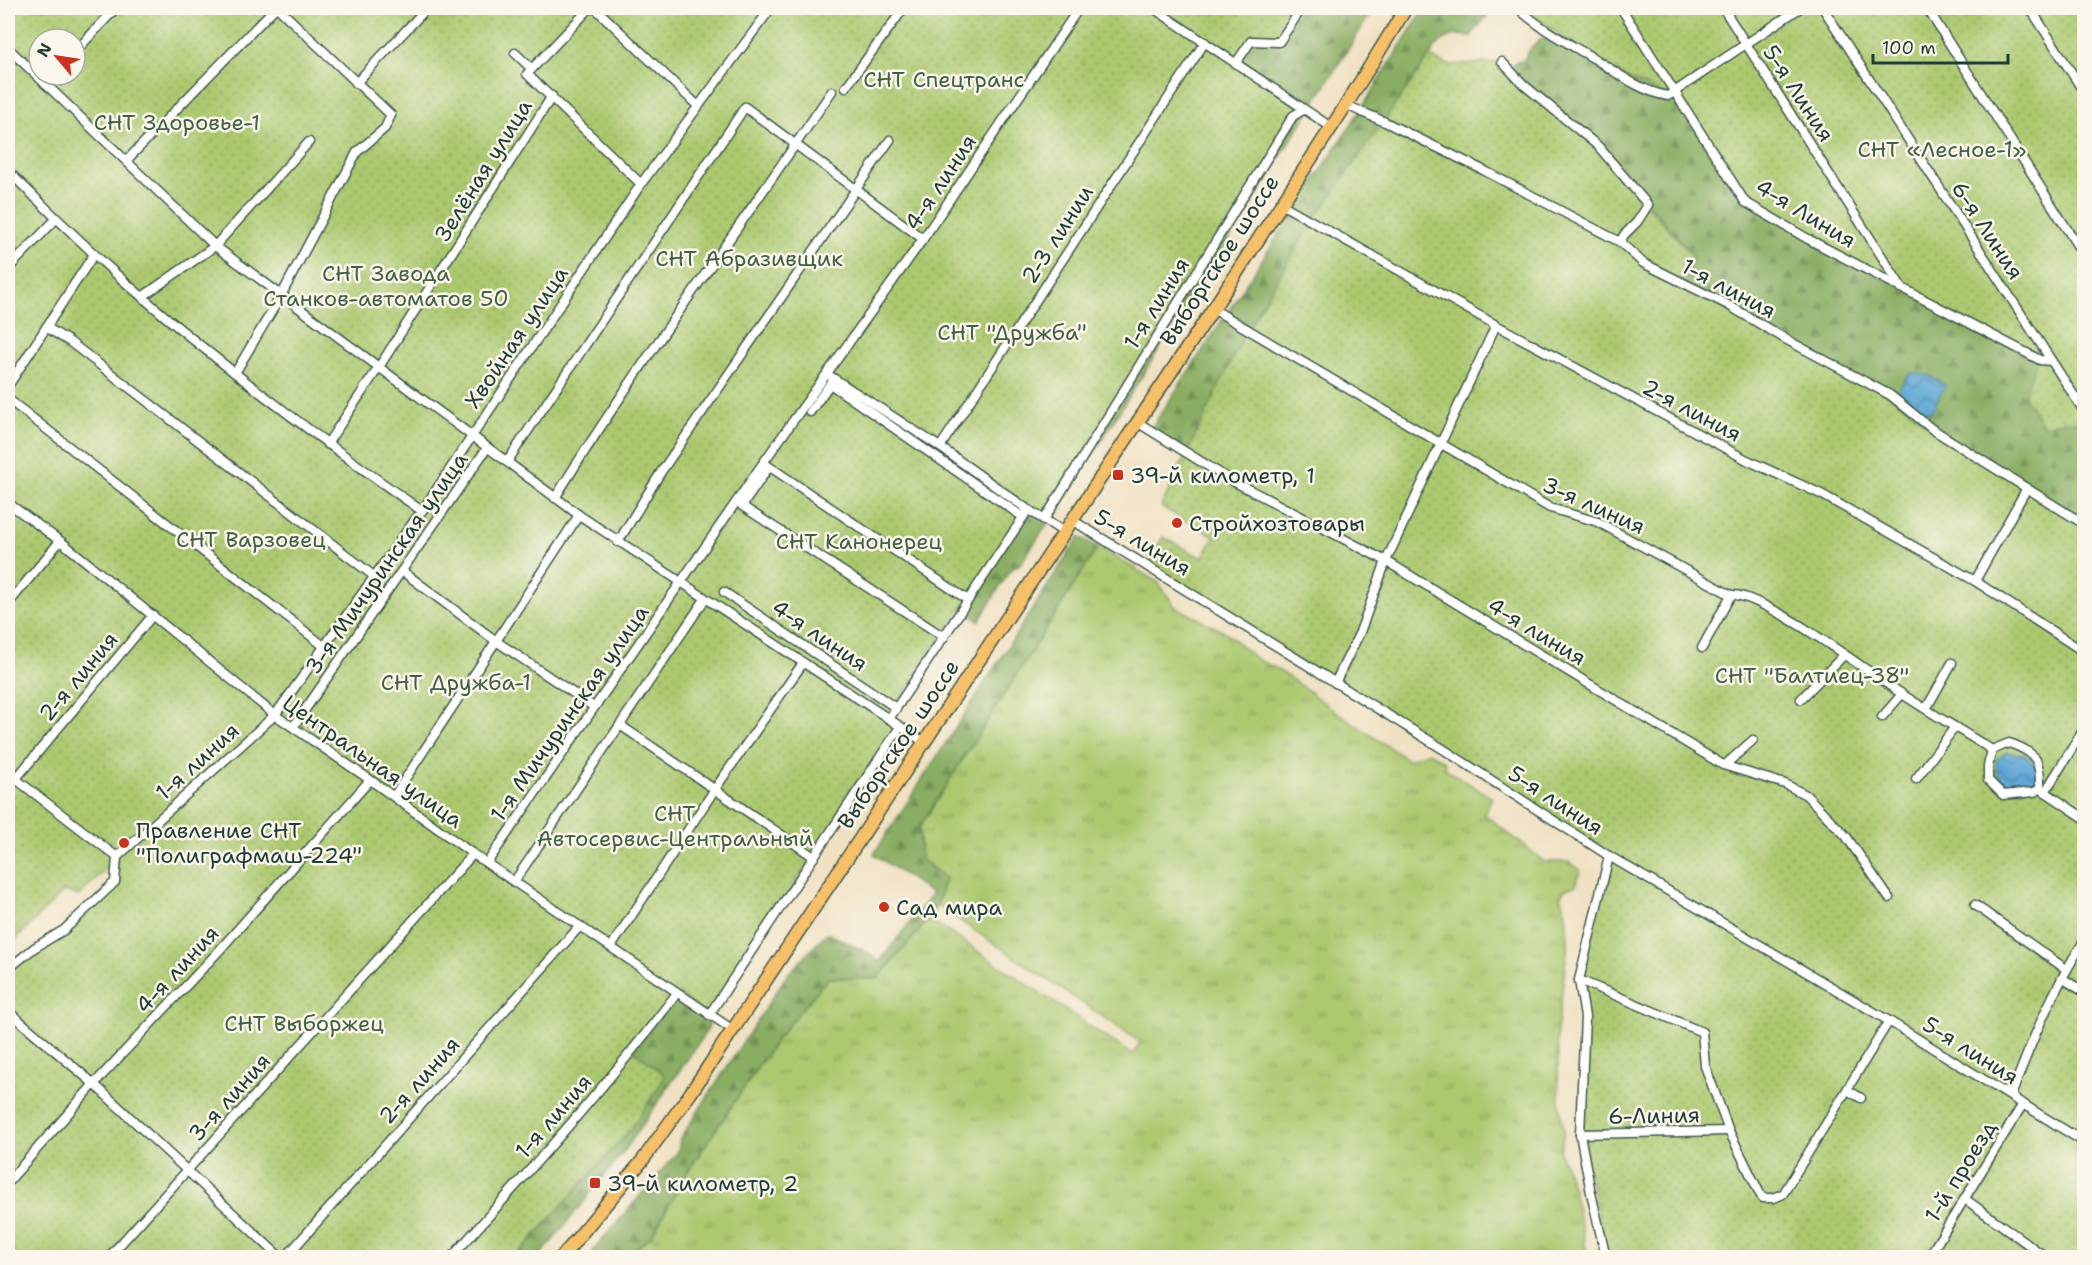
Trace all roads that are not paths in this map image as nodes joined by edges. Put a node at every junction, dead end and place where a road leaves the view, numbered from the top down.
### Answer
1 (116, 8) edge
2 (276, 8) edge
3 (427, 8) edge
4 (590, 8) edge
5 (595, 8) edge
6 (771, 8) edge
7 (904, 8) edge
8 (1079, 8) edge
9 (1153, 8) edge
10 (1302, 8) edge
11 (1406, 8) edge
12 (1518, 8) edge
13 (1621, 8) edge
14 (1723, 8) edge
15 (1800, 8) edge
16 (1822, 8) edge
17 (1927, 8) edge
18 (2030, 8) edge
19 (1167, 11) edge
20 (87, 39) edge
21 (1205, 42) junction
22 (1747, 44) junction
23 (8, 48) edge
24 (515, 53) dead end
25 (1502, 62) dead end
26 (1236, 63) junction
27 (27, 66) edge
28 (529, 71) junction
29 (356, 84) junction
30 (48, 87) edge
31 (846, 87) dead end
32 (832, 91) dead end
33 (1675, 92) junction
34 (2085, 92) edge
35 (552, 96) junction
36 (1346, 105) junction
37 (698, 106) junction
38 (1303, 110) junction
39 (1331, 128) junction
40 (890, 140) dead end
41 (309, 142) dead end
42 (795, 145) junction
43 (126, 161) junction
44 (8, 171) edge
45 (641, 184) junction
46 (856, 189) junction
47 (1281, 204) junction
48 (56, 219) junction
49 (923, 238) junction
50 (1620, 242) junction
51 (215, 246) junction
52 (94, 254) junction
53 (2085, 256) edge
54 (8, 269) edge
55 (1903, 288) junction
56 (282, 294) junction
57 (142, 297) junction
58 (1213, 309) junction
59 (1496, 325) junction
60 (46, 327) junction
61 (2051, 361) junction
62 (380, 367) junction
63 (235, 373) junction
64 (827, 374) junction
65 (8, 386) edge
66 (8, 399) edge
67 (2085, 411) edge
68 (810, 412) dead end
69 (1137, 422) junction
70 (471, 436) junction
71 (327, 444) junction
72 (1440, 445) junction
73 (940, 447) junction
74 (487, 448) junction
75 (507, 462) junction
76 (766, 465) junction
77 (2028, 488) junction
78 (555, 498) junction
79 (8, 503) edge
80 (1025, 513) junction
81 (419, 514) junction
82 (579, 515) junction
83 (1044, 520) junction
84 (1072, 520) junction
85 (2085, 524) edge
86 (1064, 532) junction
87 (60, 541) junction
88 (618, 542) junction
89 (1386, 561) junction
90 (402, 571) junction
91 (375, 577) junction
92 (1975, 580) junction
93 (681, 583) junction
94 (724, 592) dead end
95 (1731, 595) junction
96 (705, 598) junction
97 (968, 600) junction
98 (8, 604) edge
99 (153, 615) junction
100 (944, 637) junction
101 (496, 641) junction
102 (325, 647) junction
103 (1702, 648) dead end
104 (2085, 652) edge
105 (1845, 654) junction
106 (803, 663) junction
107 (1952, 663) dead end
108 (1335, 683) junction
109 (1902, 694) junction
110 (1801, 699) dead end
111 (594, 707) junction
112 (896, 708) junction
113 (1926, 709) junction
114 (275, 715) junction
115 (1882, 717) dead end
116 (889, 719) junction
117 (621, 725) junction
118 (293, 727) junction
119 (900, 727) junction
120 (1954, 727) junction
121 (2085, 729) edge
122 (1753, 740) dead end
123 (924, 742) junction
124 (1992, 750) junction
125 (1725, 765) junction
126 (11, 776) edge
127 (1916, 779) dead end
128 (370, 780) junction
129 (8, 788) edge
130 (715, 789) junction
131 (2043, 790) junction
132 (394, 796) junction
133 (2085, 818) edge
134 (473, 854) junction
135 (1610, 856) junction
136 (814, 857) junction
137 (117, 858) junction
138 (487, 863) junction
139 (514, 882) junction
140 (1889, 898) dead end
141 (1975, 905) dead end
142 (580, 926) junction
143 (2085, 941) edge
144 (611, 947) junction
145 (8, 969) edge
146 (2066, 969) junction
147 (2062, 978) junction
148 (1579, 980) junction
149 (2085, 992) edge
150 (677, 993) junction
151 (8, 1011) edge
152 (709, 1015) junction
153 (1889, 1021) junction
154 (733, 1030) junction
155 (94, 1084) junction
156 (1847, 1090) junction
157 (2012, 1096) junction
158 (1861, 1098) dead end
159 (2023, 1104) junction
160 (1729, 1131) junction
161 (1580, 1134) junction
162 (2085, 1142) edge
163 (186, 1170) junction
164 (8, 1182) edge
165 (1965, 1199) junction
166 (108, 1257) edge
167 (283, 1257) edge
168 (451, 1257) edge
169 (561, 1257) edge
170 (1606, 1257) edge
171 (1928, 1257) edge
172 (2047, 1257) edge

1 - 20 street
2 - 29 street
2 - 43 street
3 - 29 street
4 - 28 street
5 - 37 street
6 - 37 street, Хвойная улица
7 - 31 street
8 - 49 street, 4-я линия
9 - 19 street
10 - 26 street
11 - 36 main road, Выборгское шоссе
12 - 33 street
13 - 33 street, 4-я Линия
14 - 22 street, 5-я Линия
15 - 22 street
16 - 61 street, 6-я Линия
17 - 53 street
18 - 34 street
19 - 21 street
21 - 26 street
21 - 73 street, 2-3 линии
22 - 33 street
22 - 55 street, 5-я Линия
23 - 27 street
24 - 28 street
25 - 50 street
26 - 38 street
28 - 35 street
29 - 56 street
30 - 43 street
32 - 42 street
33 - 55 street, 4-я Линия
35 - 45 street
35 - 62 street, Зелёная улица
36 - 39 main road, Выборгское шоссе
36 - 50 street, 1-я линия
37 - 45 street, Хвойная улица
38 - 39 street
38 - 83 street, 1-я линия
39 - 47 main road, Выборгское шоссе
40 - 46 street
41 - 51 street
42 - 46 street
42 - 75 street
42 - 78 street
43 - 51 street
44 - 48 street
45 - 70 street, Хвойная улица
46 - 49 street
46 - 88 street
47 - 58 main road, Выборгское шоссе
47 - 59 street, 2-я линия
48 - 52 street
48 - 54 street
49 - 64 street, 4-я линия
50 - 77 street, 1-я линия
51 - 56 street
51 - 57 street
52 - 57 street
52 - 60 street
55 - 61 street, 4-я Линия
56 - 62 street
56 - 63 street
57 - 63 street
58 - 69 main road, Выборгское шоссе
58 - 72 street, 3-я линия
59 - 72 street
59 - 92 street, 2-я линия
60 - 65 street
60 - 91 street
61 - 67 street, 6-я Линия
62 - 70 street
62 - 71 street, Зелёная улица
63 - 71 street
64 - 73 street
64 - 76 street, 4-я линия
66 - 102 street
68 - 80 street
69 - 84 main road, Выборгское шоссе
69 - 89 street, 4-я линия
70 - 74 street
70 - 81 street, Хвойная улица
71 - 81 street
72 - 89 street
72 - 95 street, 3-я линия
73 - 80 street
74 - 75 street
74 - 90 street, 3-я Мичуринская улица
75 - 78 street
76 - 93 street, 1-я Мичуринская улица
76 - 97 street
76 - 100 street
77 - 85 street, 1-я линия
77 - 92 street
78 - 82 street
79 - 87 street, Центральная улица
80 - 83 street
80 - 97 street
81 - 91 street, Хвойная улица
82 - 88 street
82 - 101 street
83 - 86 street
84 - 86 main road, Выборгское шоссе
84 - 108 street, 5-я линия
86 - 123 main road, Выборгское шоссе
87 - 98 street
87 - 99 street, Центральная улица
88 - 93 street
89 - 108 street
89 - 125 street, 4-я линия
90 - 101 street
90 - 118 street, 3-я Мичуринская улица
91 - 102 street, Хвойная улица
92 - 104 street, 2-я линия
93 - 96 street
93 - 111 street, 1-я Мичуринская улица
94 - 112 street, 4-я линия
95 - 103 street
95 - 105 street, 3-я линия
96 - 106 street
96 - 117 street
97 - 100 street
99 - 114 street, Центральная улица
99 - 126 street, 2-я линия
100 - 112 street
101 - 111 street
101 - 132 street
102 - 114 street, 1-я линия
105 - 109 street, 3-я линия
105 - 110 street
106 - 116 street
106 - 130 street
107 - 113 street
108 - 135 street, 5-я линия
109 - 113 street, 3-я линия
109 - 115 street
111 - 138 street, 1-я Мичуринская улица
112 - 116 street
113 - 120 street, 3-я линия
114 - 118 street, Центральная улица
114 - 137 street, 1-я линия
116 - 119 street
117 - 130 street
117 - 139 street
118 - 128 street, Центральная улица
119 - 123 street
119 - 136 street
120 - 124 street, 3-я линия
120 - 127 street
121 - 131 street
122 - 125 street
123 - 154 main road, Выборгское шоссе
124 - 131 street
124 - 131 street
125 - 140 street, 4-я линия
126 - 129 street, 2-я линия
126 - 137 street
128 - 132 street, Центральная улица
128 - 155 street, 4-я линия
130 - 136 street
130 - 144 street
131 - 133 street
132 - 134 street, Центральная улица
134 - 138 street, Центральная улица
134 - 163 street, 3-я линия
135 - 148 street
135 - 153 street, 5-я линия
136 - 152 street
137 - 145 street
138 - 139 street, Центральная улица
139 - 142 street, Центральная улица
141 - 146 street
142 - 144 street, Центральная улица
142 - 167 street, 2-я линия
143 - 146 street
144 - 150 street, Центральная улица
146 - 147 street
147 - 149 street
147 - 157 street
148 - 160 street
148 - 161 street
150 - 152 street, Центральная улица
150 - 168 street, 1-я линия
151 - 155 street
152 - 154 street, Центральная улица
153 - 156 street
153 - 157 street, 5-я линия
154 - 169 main road, Выборгское шоссе
155 - 163 street
155 - 164 street, 4-я линия
156 - 158 street
156 - 160 street
157 - 159 street, 5-я линия
159 - 162 street, 5-я линия
159 - 165 street, 1-й проезд
160 - 161 street, 6-Линия
161 - 170 street
163 - 166 street, 3-я линия
163 - 167 street
165 - 171 street, 1-й проезд
165 - 172 street

